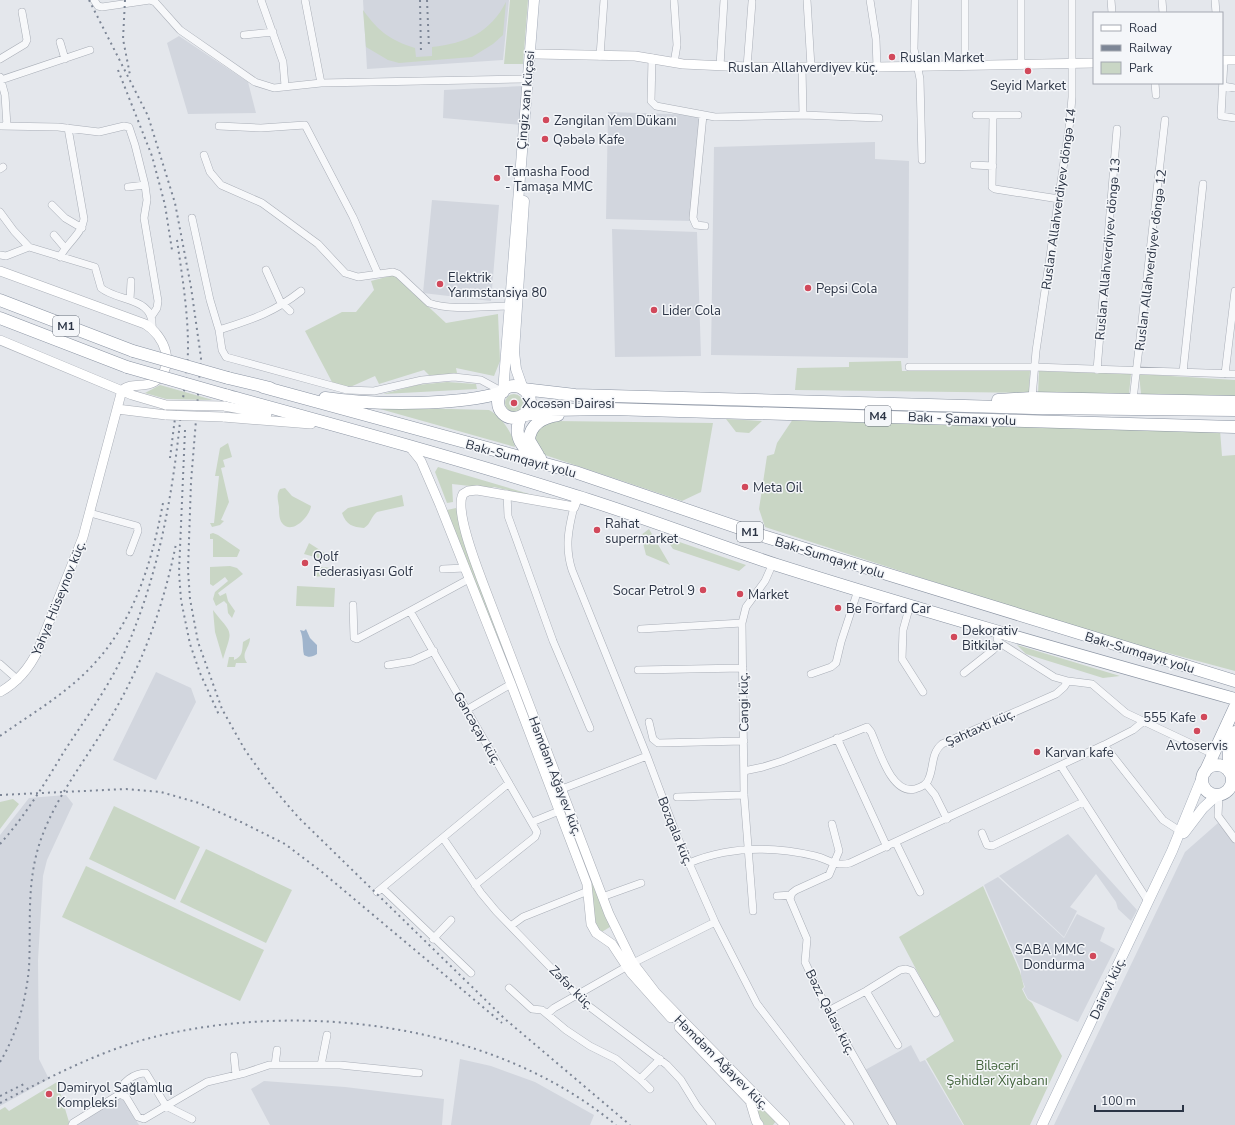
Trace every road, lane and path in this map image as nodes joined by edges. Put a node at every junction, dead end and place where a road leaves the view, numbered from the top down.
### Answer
1 (94, 0) edge
2 (261, 0) edge
3 (304, 0) edge
4 (534, 0) edge
5 (540, 0) edge
6 (604, 0) edge
7 (674, 0) edge
8 (724, 0) edge
9 (807, 0) edge
10 (870, 0) edge
11 (915, 0) edge
12 (965, 0) edge
13 (1021, 0) edge
14 (1072, 0) edge
15 (1112, 0) edge
16 (1162, 0) edge
17 (1215, 0) edge
18 (752, 2) dead end
19 (22, 12) dead end
20 (1112, 12) edge
21 (1163, 12) edge
22 (1216, 12) edge
23 (273, 32) junction
24 (244, 36) dead end
25 (60, 42) dead end
26 (90, 50) dead end
27 (536, 54) junction
28 (600, 56) junction
29 (65, 58) junction
30 (652, 58) junction
31 (0, 59) edge
32 (1223, 60) edge
33 (1235, 60) edge
34 (674, 63) junction
35 (1093, 63) edge
36 (1072, 64) junction
37 (1021, 65) junction
38 (720, 66) junction
39 (917, 66) junction
40 (965, 66) junction
41 (747, 67) junction
42 (806, 67) junction
43 (877, 67) junction
44 (1, 78) edge
45 (527, 79) junction
46 (321, 83) junction
47 (1155, 84) edge
48 (285, 86) junction
49 (1223, 86) junction
50 (1235, 88) edge
51 (1156, 95) dead end
52 (1018, 114) dead end
53 (703, 115) junction
54 (803, 115) junction
55 (976, 115) dead end
56 (993, 116) junction
57 (879, 118) dead end
58 (1235, 118) edge
59 (1165, 120) dead end
60 (4, 126) edge
61 (218, 126) dead end
62 (68, 128) junction
63 (1117, 129) dead end
64 (204, 155) dead end
65 (922, 160) dead end
66 (974, 165) dead end
67 (992, 166) junction
68 (1203, 184) dead end
69 (145, 185) junction
70 (128, 187) dead end
71 (1059, 199) junction
72 (52, 205) dead end
73 (0, 212) edge
74 (192, 218) dead end
75 (705, 226) dead end
76 (82, 228) junction
77 (54, 234) dead end
78 (29, 247) junction
79 (65, 248) junction
80 (0, 255) edge
81 (60, 257) junction
82 (266, 270) dead end
83 (0, 271) edge
84 (378, 274) junction
85 (131, 281) dead end
86 (301, 291) dead end
87 (1235, 291) edge
88 (0, 300) edge
89 (130, 300) junction
90 (283, 305) junction
91 (509, 306) junction
92 (290, 311) dead end
93 (151, 317) junction
94 (0, 318) edge
95 (152, 328) junction
96 (219, 330) junction
97 (0, 340) edge
98 (909, 367) dead end
99 (1034, 368) junction
100 (1097, 370) junction
101 (1136, 370) junction
102 (1183, 372) junction
103 (1225, 374) junction
104 (1235, 374) edge
105 (263, 387) junction
106 (523, 389) junction
107 (122, 390) junction
108 (503, 392) junction
109 (132, 395) junction
110 (224, 400) junction
111 (1133, 400) junction
112 (1235, 402) edge
113 (1033, 403) junction
114 (117, 409) junction
115 (612, 409) junction
116 (1235, 410) edge
117 (163, 415) junction
118 (521, 416) junction
119 (1235, 417) edge
120 (301, 422) junction
121 (1235, 427) edge
122 (365, 433) junction
123 (408, 445) junction
124 (541, 458) junction
125 (575, 472) junction
126 (507, 494) junction
127 (576, 502) junction
128 (460, 505) junction
129 (442, 509) junction
130 (90, 513) junction
131 (130, 552) dead end
132 (773, 563) junction
133 (465, 568) junction
134 (443, 569) dead end
135 (469, 579) junction
136 (858, 590) junction
137 (352, 605) dead end
138 (910, 606) junction
139 (410, 611) junction
140 (742, 623) junction
141 (641, 629) dead end
142 (999, 637) junction
143 (434, 651) junction
144 (0, 664) edge
145 (388, 665) dead end
146 (743, 668) junction
147 (638, 670) dead end
148 (964, 673) dead end
149 (811, 674) dead end
150 (18, 680) junction
151 (1068, 681) junction
152 (1235, 681) edge
153 (511, 684) junction
154 (0, 692) edge
155 (923, 692) dead end
156 (1235, 699) edge
157 (1235, 708) edge
158 (468, 710) junction
159 (1144, 721) junction
160 (649, 722) dead end
161 (590, 728) dead end
162 (1235, 732) edge
163 (837, 738) junction
164 (744, 741) junction
165 (1104, 745) junction
166 (1213, 754) junction
167 (647, 756) junction
168 (1061, 766) junction
169 (744, 771) junction
170 (1204, 774) junction
171 (1232, 776) edge
172 (509, 783) junction
173 (926, 784) junction
174 (562, 789) junction
175 (744, 795) junction
176 (1219, 795) junction
177 (1235, 795) edge
178 (677, 797) dead end
179 (1083, 802) junction
180 (559, 811) junction
181 (947, 819) junction
182 (532, 822) junction
183 (832, 824) dead end
184 (1180, 831) junction
185 (982, 833) dead end
186 (443, 838) junction
187 (1235, 839) edge
188 (896, 843) junction
189 (887, 847) junction
190 (748, 848) junction
191 (1172, 851) junction
192 (689, 863) junction
193 (835, 864) junction
194 (641, 883) dead end
195 (475, 885) junction
196 (588, 891) junction
197 (920, 892) dead end
198 (791, 895) junction
199 (777, 896) dead end
200 (602, 897) junction
201 (1148, 901) junction
202 (753, 911) dead end
203 (451, 920) dead end
204 (715, 922) junction
205 (512, 925) junction
206 (433, 939) junction
207 (630, 965) junction
208 (471, 973) dead end
209 (509, 988) dead end
210 (866, 991) junction
211 (578, 995) junction
212 (828, 1010) junction
213 (936, 1013) dead end
214 (547, 1014) junction
215 (327, 1035) dead end
216 (898, 1045) dead end
217 (277, 1050) dead end
218 (234, 1056) dead end
219 (660, 1059) junction
220 (275, 1065) junction
221 (321, 1065) junction
222 (419, 1073) dead end
223 (236, 1076) junction
224 (640, 1079) junction
225 (650, 1089) dead end
226 (120, 1094) junction
227 (166, 1106) junction
228 (192, 1119) dead end
229 (72, 1125) edge
230 (712, 1125) edge
231 (759, 1125) edge
232 (785, 1125) edge
233 (850, 1125) edge
234 (893, 1125) edge
235 (1042, 1125) edge

1 - 48 street
2 - 23 street
3 - 46 street
4 - 45 main road, Çingiz xan küçəsi
5 - 27 main road, Çingiz xan küçəsi
6 - 28 street
7 - 34 street
8 - 38 street
9 - 42 street
10 - 43 street
11 - 39 street
12 - 40 street
13 - 37 street
14 - 36 street, Ruslan Allahverdiyev döngə 14
15 - 20 street
16 - 21 street
17 - 22 street
18 - 41 street
19 - 31 street
23 - 24 street
23 - 48 street
25 - 29 street
26 - 29 street
27 - 28 street, Ruslan Allahverdiyev küç.
27 - 106 main road, Çingiz xan küçəsi
28 - 30 street, Ruslan Allahverdiyev küç.
29 - 44 street
30 - 34 street, Ruslan Allahverdiyev küç.
30 - 53 street
32 - 33 street
32 - 49 street
34 - 38 street, Ruslan Allahverdiyev küç.
35 - 36 street, Ruslan Allahverdiyev küç.
36 - 37 street, Ruslan Allahverdiyev küç.
36 - 71 street, Ruslan Allahverdiyev döngə 14
37 - 40 street, Ruslan Allahverdiyev küç.
38 - 41 street, Ruslan Allahverdiyev küç.
39 - 40 street, Ruslan Allahverdiyev küç.
39 - 43 street, Ruslan Allahverdiyev küç.
39 - 65 street
41 - 42 street, Ruslan Allahverdiyev küç.
42 - 43 street, Ruslan Allahverdiyev küç.
42 - 54 street
44 - 60 street
45 - 46 street
45 - 91 main road, Çingiz xan küçəsi
46 - 48 street
47 - 51 street
49 - 50 street
49 - 58 street
52 - 56 street
53 - 54 street
53 - 75 street
54 - 57 street
55 - 56 street
56 - 67 street
59 - 101 street, Ruslan Allahverdiyev döngə 12
60 - 62 street
61 - 84 street
62 - 69 street
62 - 76 street
63 - 100 street, Ruslan Allahverdiyev döngə 13
64 - 84 street
66 - 67 street
67 - 71 street
68 - 102 street
69 - 70 street
69 - 93 street
71 - 99 street, Ruslan Allahverdiyev döngə 14
72 - 76 street
73 - 78 street
74 - 96 street
76 - 79 street
77 - 79 street
78 - 80 street
78 - 81 street
79 - 81 street
81 - 89 street
82 - 90 street
83 - 95 street
84 - 91 street
85 - 89 street
86 - 90 street
87 - 103 street
88 - 105 highway, M1, bridge
89 - 93 street
90 - 92 street
90 - 96 street
91 - 108 main road, Çingiz xan küçəsi
93 - 95 street
94 - 110 highway, Bakı-Sumqayıt yolu / M1, bridge
95 - 107 street
96 - 108 street
97 - 107 street
98 - 99 street
99 - 100 street
99 - 113 street, Ruslan Allahverdiyev döngə 14
100 - 101 street
101 - 102 street
101 - 111 street, Ruslan Allahverdiyev döngə 12
102 - 103 street
103 - 104 street
105 - 108 highway
105 - 125 highway, Bakı-Sumqayıt yolu / M1
106 - 108 highway
106 - 113 highway, Bakı - Şamaxı yolu / M4
106 - 118 highway
107 - 109 street
107 - 114 street, Yəhya Hüseynov küç.
108 - 118 highway
109 - 110 street, bridge
109 - 117 street
110 - 120 street
110 - 122 highway, Bakı-Sumqayıt yolu
111 - 112 highway, Bakı - Şamaxı yolu / M4
111 - 113 highway, Bakı - Şamaxı yolu / M4
113 - 116 highway, Bakı - Şamaxı yolu / M4
113 - 119 highway
114 - 117 street
114 - 130 street, Yəhya Hüseynov küç.
115 - 118 highway, Bakı - Şamaxı yolu / M4
115 - 121 highway, Bakı - Şamaxı yolu / M4
115 - 124 highway
117 - 120 street, bridge
118 - 124 highway
120 - 122 street
122 - 123 highway, Bakı-Sumqayıt yolu / M1
123 - 127 highway, Bakı-Sumqayıt yolu / M1
123 - 129 street
124 - 125 highway
125 - 152 highway, Bakı-Sumqayıt yolu / M1
126 - 127 street
126 - 128 street
126 - 161 street
127 - 132 highway, Bakı-Sumqayıt yolu / M1
127 - 167 street, Bozqala küç.
128 - 129 street
128 - 174 street, Həmdəm Ağayev küç.
129 - 133 street
130 - 131 street
130 - 150 street, Yəhya Hüseynov küç.
132 - 136 highway, Bakı-Sumqayıt yolu / M1
132 - 140 street, Cəngi küç.
133 - 134 street
133 - 135 street
135 - 139 street
135 - 153 street
136 - 138 highway, Bakı-Sumqayıt yolu / M1
136 - 149 street
137 - 139 street
138 - 142 highway, Bakı-Sumqayıt yolu / M1
138 - 155 street
139 - 143 street, Gəncəçay küç.
140 - 141 street
140 - 146 street, Cəngi küç.
142 - 148 street
142 - 151 street
142 - 156 highway, Bakı-Sumqayıt yolu / M1
143 - 145 street
143 - 158 street, Gəncəçay küç.
144 - 150 street
146 - 147 street
146 - 164 street, Cəngi küç.
150 - 154 street, Yəhya Hüseynov küç.
151 - 159 street
151 - 173 street, Şahtaxtı küç.
153 - 158 street
153 - 180 street
157 - 166 highway
158 - 172 street, Gəncəçay küç.
159 - 165 street
159 - 166 street
160 - 164 street
162 - 171 highway
163 - 169 street
163 - 173 street
163 - 189 street
164 - 169 street, Cəngi küç.
165 - 168 street
165 - 184 street
166 - 170 highway
167 - 174 street
167 - 192 street, Bozqala küç.
168 - 179 street
168 - 181 street
169 - 175 street, Cəngi küç.
170 - 171 highway
170 - 176 highway
170 - 184 main road, Dairəvi küç.
171 - 176 highway
172 - 182 street, Gəncəçay küç.
172 - 186 street
173 - 181 street
174 - 200 street, Həmdəm Ağayev küç.
175 - 178 street
175 - 190 street, Cəngi küç.
176 - 177 highway
176 - 187 street
176 - 191 main road, Dairəvi küç.
179 - 185 street
179 - 201 street
180 - 182 street
180 - 196 street
181 - 188 street
182 - 195 street, Gəncəçay küç.
183 - 193 street
184 - 191 main road, Dairəvi küç.
186 - 195 street, Zəfər küç.
186 - 206 street
188 - 189 street
188 - 197 street
189 - 193 street
190 - 192 street
190 - 193 street
190 - 202 street, Cəngi küç.
191 - 201 main road, Dairəvi küç.
192 - 204 street, Bozqala küç.
193 - 198 street
194 - 200 street
195 - 205 street, Zəfər küç.
196 - 205 street
196 - 207 street
198 - 199 street
198 - 212 street, Bəzz Qalası küç.
200 - 207 street, Həmdəm Ağayev küç.
201 - 235 main road, Dairəvi küç.
203 - 206 street
204 - 207 street
204 - 233 street, Bozqala küç.
205 - 211 street, Zəfər küç.
206 - 208 street
207 - 211 street
207 - 231 street
207 - 232 street, Həmdəm Ağayev küç.
209 - 214 street
210 - 212 street
210 - 213 street
210 - 216 street
211 - 214 street
211 - 219 street, Zəfər küç.
212 - 234 street, Bəzz Qalası küç.
214 - 224 street
215 - 221 street
217 - 220 street
218 - 223 street
219 - 224 street
219 - 230 street, Zəfər küç.
220 - 221 street
220 - 223 street
221 - 222 street
223 - 227 street
224 - 225 street
226 - 227 street
226 - 227 street
226 - 229 street
227 - 228 street

